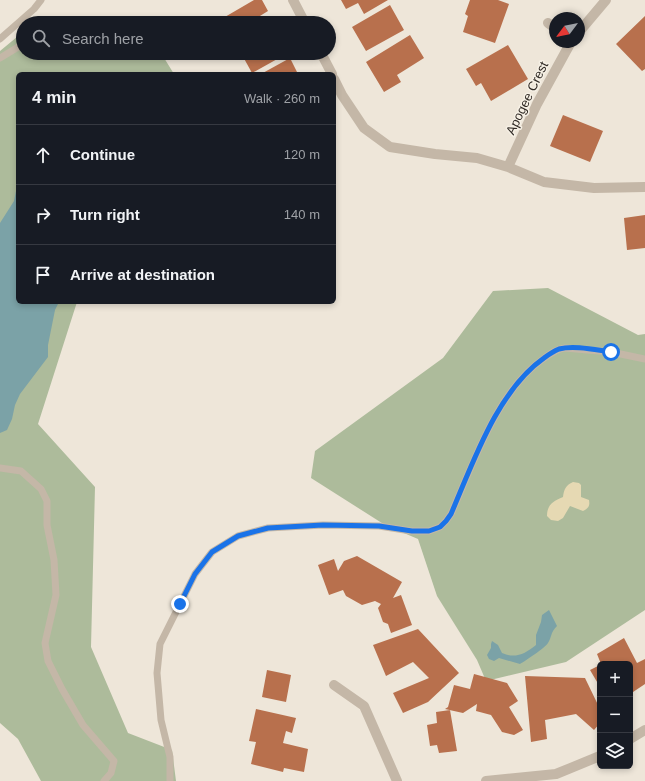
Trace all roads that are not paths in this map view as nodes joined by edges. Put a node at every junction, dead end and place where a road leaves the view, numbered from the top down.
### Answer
1 (41, 0) edge
2 (293, 0) edge
3 (606, 0) edge
4 (26, 16) edge
5 (301, 16) edge
6 (16, 25) edge
7 (585, 25) edge
8 (0, 39) edge
9 (16, 48) edge
10 (568, 48) edge
11 (0, 58) edge
12 (325, 60) edge
13 (331, 72) edge
14 (336, 83) edge
15 (508, 167) junction
16 (645, 187) edge
17 (645, 359) edge
18 (0, 468) edge
19 (334, 685) dead end
20 (645, 730) edge
21 (633, 737) edge
22 (597, 757) edge
23 (104, 781) edge
24 (170, 781) edge
25 (398, 781) edge
26 (486, 781) edge

1 - 4 lane
2 - 5 street
3 - 7 street
6 - 8 lane
9 - 11 lane
10 - 15 street, Apogee Crest
12 - 13 street
14 - 15 street
15 - 16 street
17 - 24 lane
18 - 23 lane
19 - 25 street
20 - 21 street
22 - 26 street

